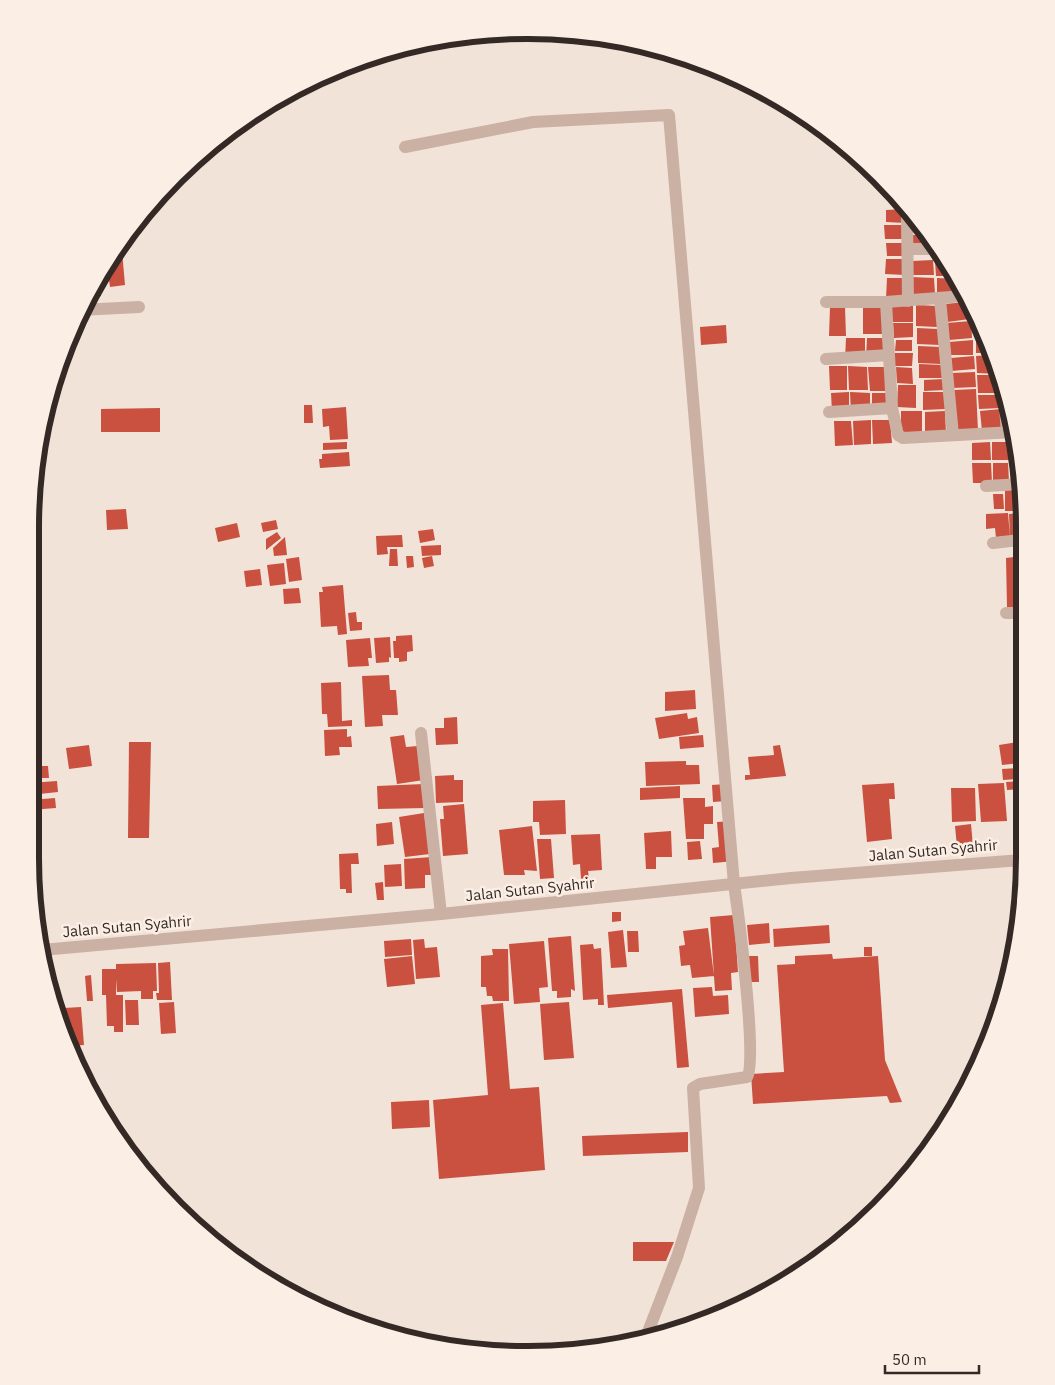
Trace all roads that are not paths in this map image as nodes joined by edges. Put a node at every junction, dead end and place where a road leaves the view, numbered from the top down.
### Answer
1 (405, 147) dead end
2 (907, 220) edge
3 (908, 249) junction
4 (929, 249) edge
5 (957, 294) edge
6 (940, 299) junction
7 (908, 301) junction
8 (826, 302) dead end
9 (886, 302) junction
10 (139, 307) dead end
11 (90, 310) edge
12 (889, 355) junction
13 (826, 359) dead end
14 (892, 408) junction
15 (829, 412) dead end
16 (1007, 432) edge
17 (953, 435) junction
18 (1014, 484) edge
19 (986, 486) dead end
20 (1016, 541) edge
21 (993, 543) dead end
22 (1006, 613) dead end
23 (1016, 613) edge
24 (421, 733) dead end
25 (1016, 860) edge
26 (734, 884) junction
27 (441, 914) junction
28 (47, 950) edge
29 (648, 1331) edge

1 - 26 street
2 - 3 street
3 - 4 street
3 - 7 street
5 - 6 street
6 - 7 street
6 - 17 street
7 - 9 street
8 - 9 street
9 - 12 street
10 - 11 street
12 - 13 street
12 - 14 street
14 - 15 street
14 - 17 street
16 - 17 street
18 - 19 street
20 - 21 street
22 - 23 street
24 - 27 street
25 - 26 street, Jalan Sutan Syahrir
26 - 27 street, Jalan Sutan Syahrir
26 - 29 street
27 - 28 street, Jalan Sutan Syahrir

